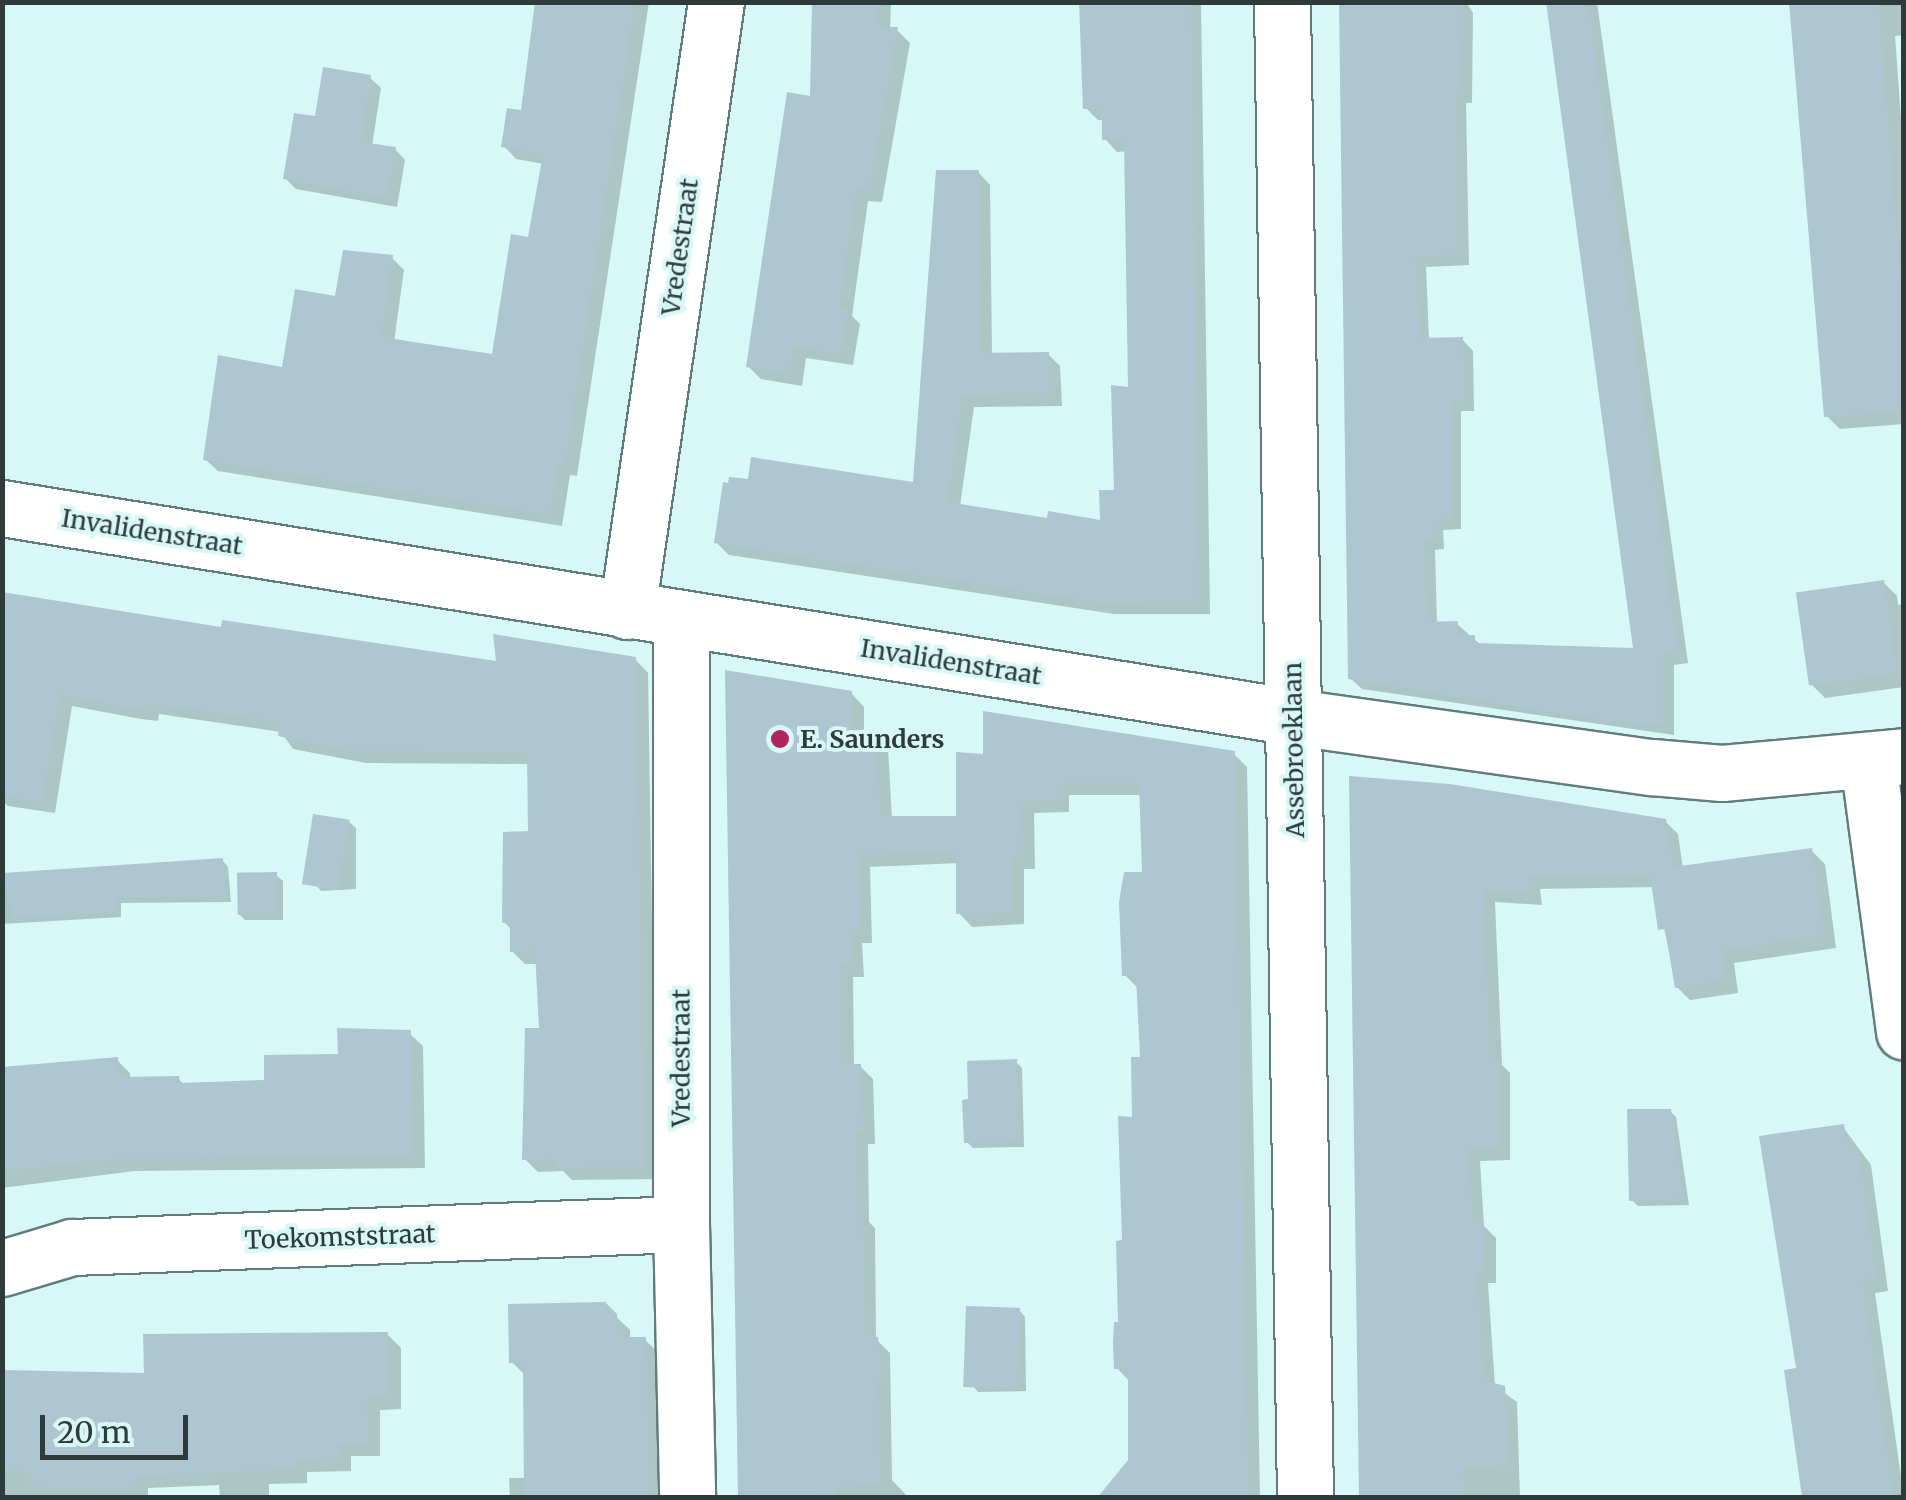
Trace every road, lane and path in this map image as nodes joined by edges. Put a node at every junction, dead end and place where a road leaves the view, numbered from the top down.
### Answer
1 (716, 2) edge
2 (1282, 2) edge
3 (2, 508) edge
4 (627, 611) junction
5 (681, 618) junction
6 (1294, 717) junction
7 (1886, 759) edge
8 (1904, 1032) edge
9 (681, 1224) junction
10 (2, 1268) edge
11 (687, 1498) edge
12 (1305, 1498) edge

1 - 4 street, Vredestraat
2 - 6 street, Assebroeklaan
3 - 4 street, Invalidenstraat
4 - 5 street, Invalidenstraat
5 - 6 street, Invalidenstraat
5 - 9 street, Vredestraat
6 - 7 street, Invalidenstraat
6 - 12 street, Assebroeklaan
7 - 8 street
9 - 10 street, Toekomststraat
9 - 11 street, Vredestraat

